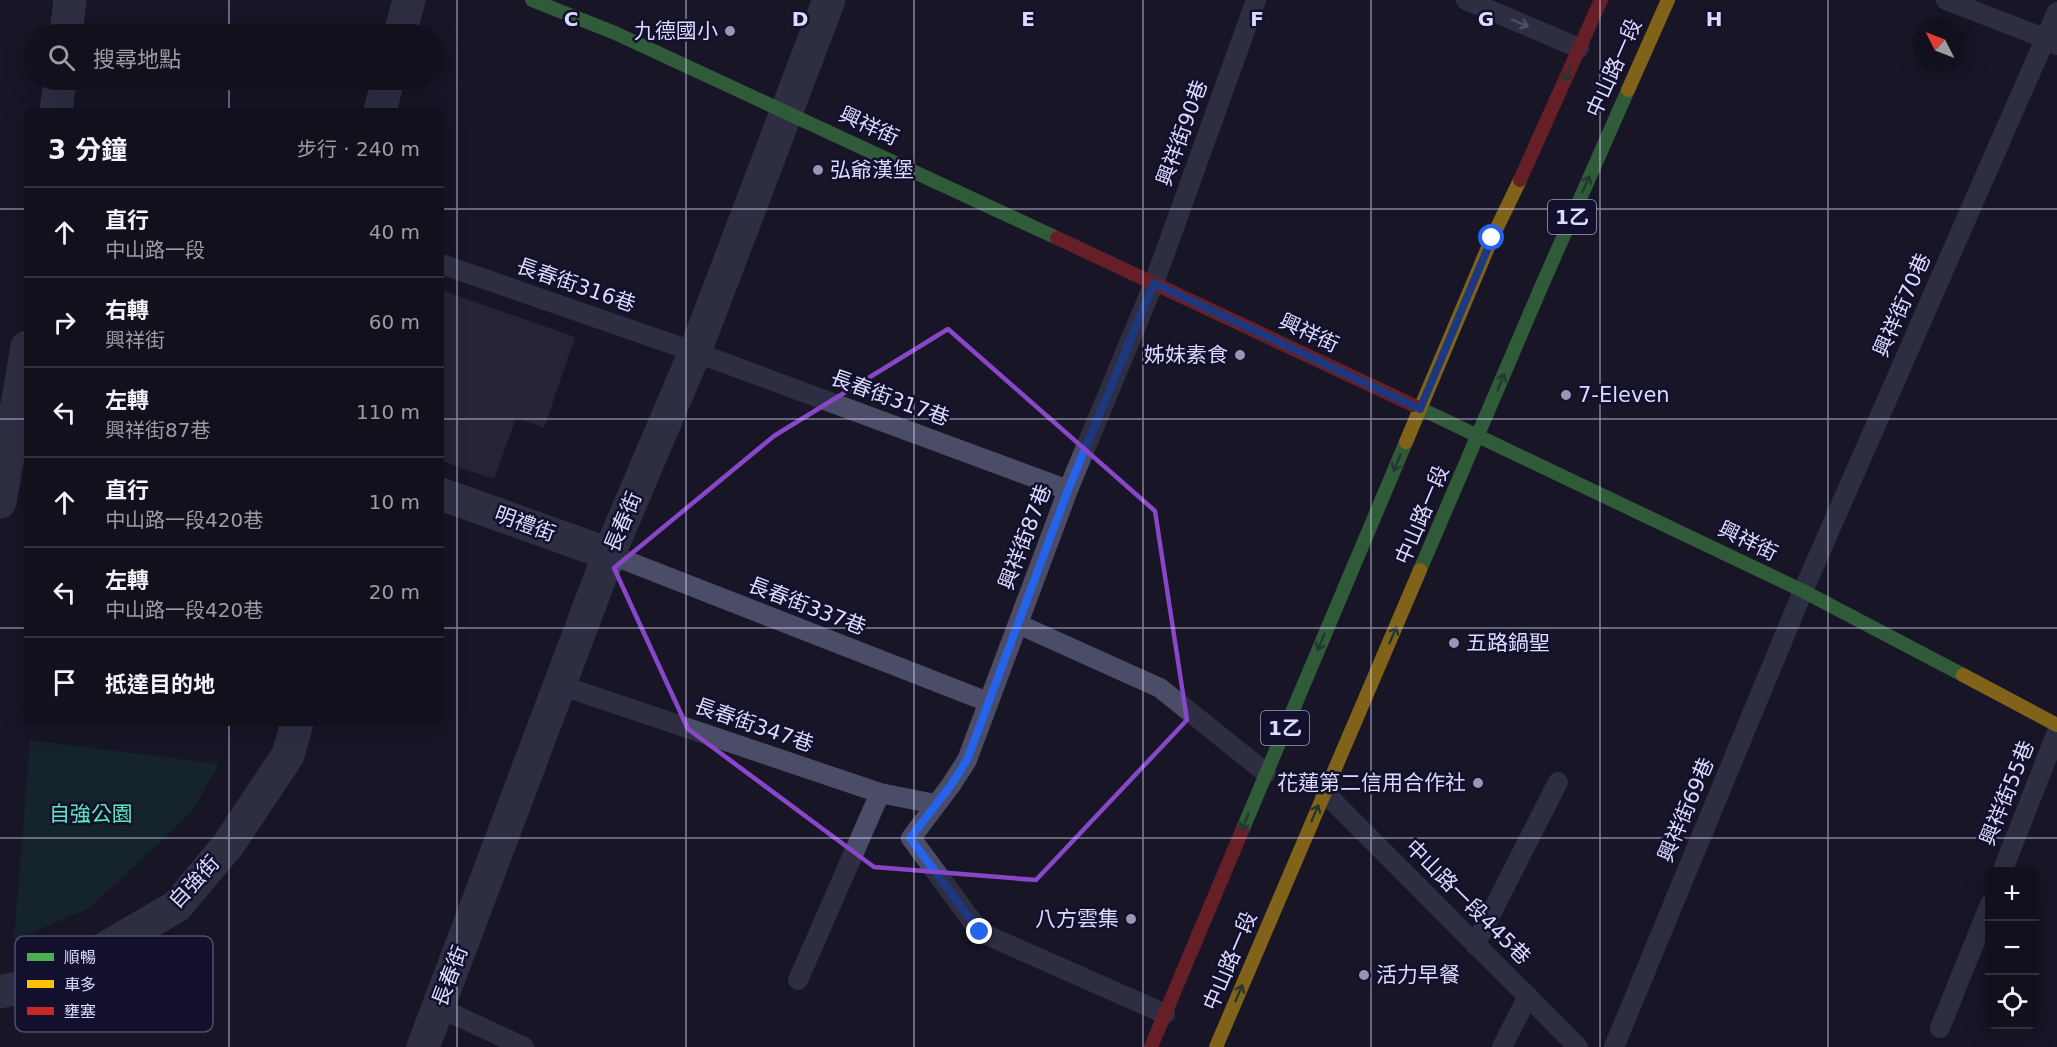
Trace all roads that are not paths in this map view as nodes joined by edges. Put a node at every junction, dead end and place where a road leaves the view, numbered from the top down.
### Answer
1 (70, 0) edge
2 (409, 0) edge
3 (532, 0) edge
4 (829, 0) edge
5 (1256, 0) edge
6 (1466, 0) edge
7 (1601, 0) edge
8 (1668, 0) edge
9 (1946, 0) edge
10 (2057, 12) edge
11 (67, 24) edge
12 (403, 24) edge
13 (2051, 41) edge
14 (1580, 48) junction
15 (59, 90) edge
16 (385, 90) edge
17 (56, 108) edge
18 (381, 108) edge
19 (786, 111) junction
20 (444, 265) edge
21 (1154, 283) junction
22 (695, 352) junction
23 (24, 364) edge
24 (1420, 409) junction
25 (1479, 436) junction
26 (1068, 490) junction
27 (444, 495) edge
28 (0, 502) edge
29 (609, 554) junction
30 (1803, 591) junction
31 (1018, 624) junction
32 (560, 685) junction
33 (988, 702) junction
34 (2057, 725) edge
35 (296, 726) edge
36 (2057, 732) edge
37 (1266, 773) junction
38 (1558, 782) dead end
39 (1324, 792) junction
40 (879, 793) junction
41 (935, 804) junction
42 (2004, 867) edge
43 (1985, 914) edge
44 (126, 936) edge
45 (1475, 945) junction
46 (798, 980) dead end
47 (15, 989) edge
48 (0, 992) edge
49 (1528, 996) junction
50 (438, 1007) junction
51 (1165, 1014) junction
52 (1940, 1028) dead end
53 (423, 1047) edge
54 (524, 1047) edge
55 (1151, 1047) edge
56 (1216, 1047) edge
57 (1502, 1047) edge
58 (1578, 1047) edge
59 (1614, 1047) edge

1 - 11 street
2 - 12 street
3 - 19 main road, 興祥街
4 - 19 street, 長春街
5 - 21 lane, 興祥街90巷
6 -> 14 lane
7 - 14 main road, 中山路一段 / 1乙
25 -> 8 main road, 中山路一段 / 1乙
9 - 13 lane
10 - 13 lane, 興祥街70巷
13 - 30 lane, 興祥街70巷
14 -> 24 main road, 中山路一段 / 1乙
15 - 17 street
16 - 18 street
19 - 21 main road, 興祥街
19 - 22 street, 長春街
20 - 22 lane, 長春街316巷
21 - 24 main road, 興祥街
21 - 26 lane, 興祥街87巷
22 - 26 lane, 長春街317巷
22 - 29 street, 長春街
23 - 28 street
24 - 25 main road, 興祥街
24 -> 37 main road, 中山路一段 / 1乙
25 - 30 main road, 興祥街
39 -> 25 main road, 中山路一段 / 1乙
26 - 31 lane, 興祥街87巷
27 - 29 street, 明禮街
29 - 32 street, 長春街
29 - 33 lane, 長春街337巷
30 - 34 main road, 興祥街
30 - 59 lane, 興祥街69巷
31 - 33 lane, 興祥街87巷
31 - 37 lane
32 - 40 lane, 長春街347巷
32 - 50 street, 長春街
33 - 41 lane, 興祥街87巷
35 - 44 street, 自強街
36 - 42 lane, 興祥街55巷
37 -> 51 main road, 中山路一段 / 1乙
38 - 45 lane
39 - 45 lane, 中山路一段445巷
56 -> 39 main road, 中山路一段 / 1乙
40 - 41 lane, 長春街347巷
40 - 46 lane
41 - 51 lane, 興祥街87巷
43 - 52 lane
45 - 49 lane, 中山路一段445巷
47 - 48 street, 自強街
49 - 57 lane
49 - 58 lane, 中山路一段445巷
50 - 53 street, 長春街
50 - 54 lane
51 - 55 main road, 中山路一段 / 1乙

